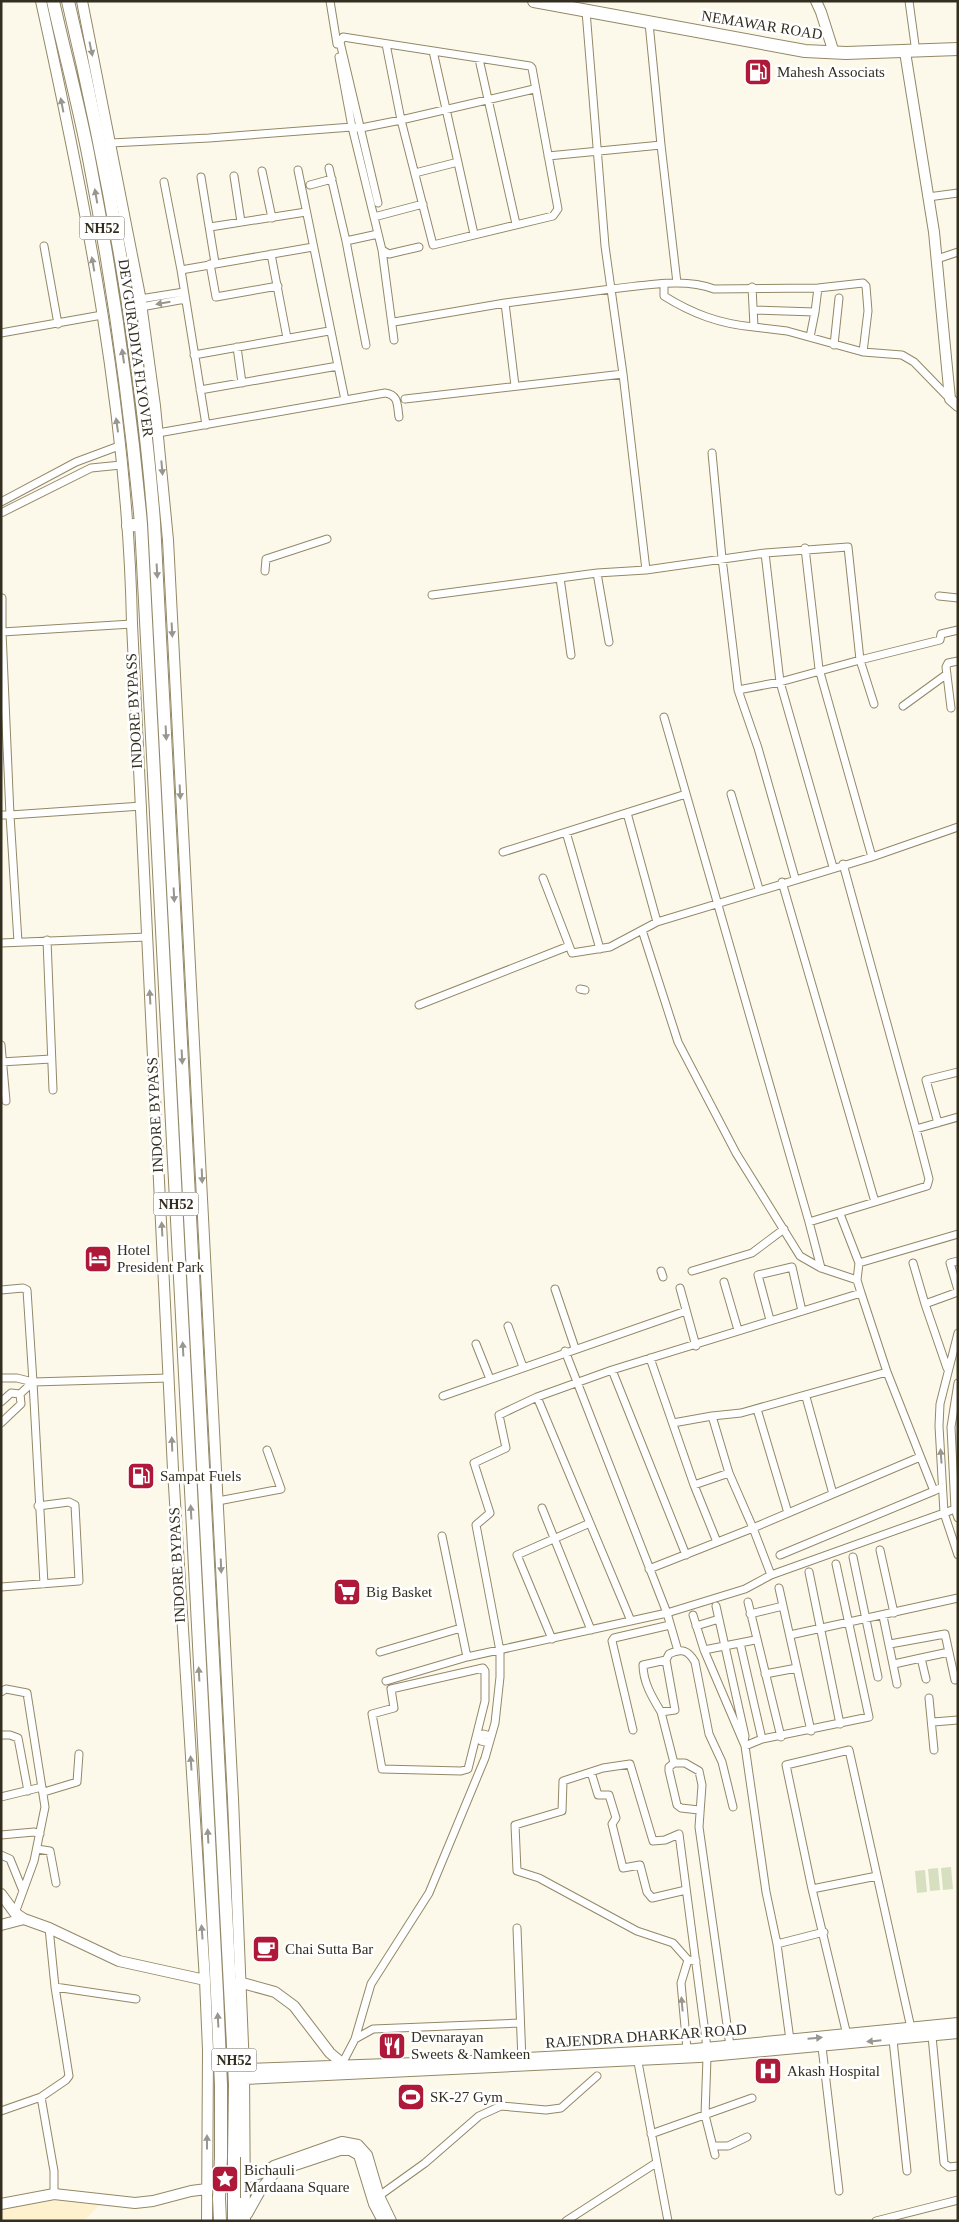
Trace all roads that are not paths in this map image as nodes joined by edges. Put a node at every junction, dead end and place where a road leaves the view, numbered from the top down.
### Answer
1 (41, 1) edge
2 (53, 1) edge
3 (68, 1) edge
4 (82, 1) edge
5 (330, 1) edge
6 (534, 1) edge
7 (566, 1) edge
8 (816, 1) edge
9 (909, 1) edge
10 (822, 7) edge
11 (586, 11) junction
12 (649, 23) junction
13 (386, 44) junction
14 (958, 44) edge
15 (910, 48) junction
16 (958, 49) edge
17 (833, 50) junction
18 (433, 51) junction
19 (479, 59) junction
20 (534, 89) junction
21 (490, 99) junction
22 (446, 108) junction
23 (401, 120) junction
24 (352, 126) junction
25 (361, 128) junction
26 (110, 142) junction
27 (661, 145) junction
28 (599, 153) junction
29 (548, 156) junction
30 (458, 162) junction
31 (329, 168) dead end
32 (298, 170) dead end
33 (262, 171) dead end
34 (415, 173) junction
35 (201, 176) dead end
36 (234, 176) dead end
37 (332, 179) junction
38 (164, 182) dead end
39 (310, 185) dead end
40 (958, 193) edge
41 (928, 196) junction
42 (378, 202) dead end
43 (423, 204) junction
44 (306, 212) junction
45 (272, 218) junction
46 (374, 218) junction
47 (241, 222) junction
48 (516, 224) junction
49 (210, 227) junction
50 (378, 234) junction
51 (474, 234) junction
52 (346, 241) junction
53 (44, 246) dead end
54 (313, 247) junction
55 (419, 247) dead end
56 (382, 250) junction
57 (958, 252) edge
58 (271, 254) junction
59 (937, 259) junction
60 (213, 263) junction
61 (181, 270) junction
62 (677, 283) junction
63 (664, 284) junction
64 (278, 286) junction
65 (752, 287) junction
66 (818, 288) junction
67 (611, 289) junction
68 (185, 296) junction
69 (839, 298) dead end
70 (141, 303) junction
71 (505, 303) junction
72 (754, 310) junction
73 (815, 312) junction
74 (102, 315) junction
75 (394, 322) dead end
76 (58, 324) junction
77 (754, 327) junction
78 (329, 331) junction
79 (1, 333) edge
80 (810, 336) junction
81 (287, 338) junction
82 (394, 340) dead end
83 (366, 345) dead end
84 (834, 345) junction
85 (237, 347) junction
86 (863, 352) junction
87 (194, 355) junction
88 (338, 366) junction
89 (623, 374) junction
90 (242, 383) junction
91 (514, 386) junction
92 (200, 390) junction
93 (405, 398) dead end
94 (345, 400) junction
95 (954, 403) edge
96 (399, 417) dead end
97 (206, 425) junction
98 (158, 433) junction
99 (119, 446) junction
100 (712, 453) dead end
101 (93, 456) junction
102 (121, 465) junction
103 (98, 467) junction
104 (1, 502) edge
105 (1, 513) edge
106 (154, 522) junction
107 (128, 526) junction
108 (327, 539) dead end
109 (805, 548) junction
110 (765, 552) junction
111 (722, 558) junction
112 (646, 570) junction
113 (265, 571) dead end
114 (597, 573) junction
115 (560, 578) junction
116 (432, 595) dead end
117 (939, 596) dead end
118 (2, 598) edge
119 (958, 598) edge
120 (132, 624) junction
121 (958, 630) edge
122 (2, 632) edge
123 (609, 642) dead end
124 (571, 655) dead end
125 (860, 660) junction
126 (958, 661) edge
127 (819, 670) junction
128 (947, 674) junction
129 (780, 682) junction
130 (738, 690) junction
131 (874, 704) dead end
132 (903, 706) dead end
133 (951, 708) dead end
134 (664, 717) dead end
135 (686, 794) junction
136 (731, 794) dead end
137 (142, 806) junction
138 (627, 813) junction
139 (10, 815) junction
140 (1, 816) edge
141 (958, 827) edge
142 (566, 832) junction
143 (503, 852) dead end
144 (872, 857) junction
145 (843, 864) junction
146 (833, 867) junction
147 (543, 878) dead end
148 (795, 878) junction
149 (782, 882) junction
150 (759, 889) junction
151 (716, 902) junction
152 (656, 922) junction
153 (642, 930) junction
154 (147, 937) junction
155 (47, 940) junction
156 (18, 942) junction
157 (1, 943) edge
158 (569, 946) junction
159 (600, 949) junction
160 (419, 1005) dead end
161 (1, 1044) edge
162 (51, 1059) junction
163 (2, 1062) edge
164 (958, 1072) edge
165 (53, 1090) dead end
166 (6, 1101) dead end
167 (958, 1117) edge
168 (938, 1123) junction
169 (916, 1129) junction
170 (874, 1202) junction
171 (840, 1214) junction
172 (809, 1222) junction
173 (784, 1228) junction
174 (958, 1234) edge
175 (800, 1256) junction
176 (958, 1261) edge
177 (859, 1263) junction
178 (913, 1264) dead end
179 (792, 1267) junction
180 (821, 1268) junction
181 (692, 1271) dead end
182 (857, 1280) junction
183 (724, 1282) dead end
184 (680, 1288) dead end
185 (556, 1289) dead end
186 (1, 1290) edge
187 (958, 1291) edge
188 (861, 1292) junction
189 (925, 1304) junction
190 (686, 1311) junction
191 (802, 1312) junction
192 (770, 1320) junction
193 (508, 1326) dead end
194 (738, 1330) junction
195 (958, 1333) edge
196 (476, 1344) dead end
197 (696, 1346) junction
198 (575, 1348) junction
199 (565, 1351) junction
200 (650, 1358) junction
201 (523, 1367) junction
202 (948, 1369) junction
203 (612, 1370) junction
204 (887, 1372) junction
205 (1, 1378) edge
206 (169, 1378) junction
207 (490, 1379) junction
208 (33, 1382) junction
209 (577, 1383) junction
210 (958, 1383) edge
211 (20, 1394) junction
212 (443, 1396) dead end
213 (806, 1397) junction
214 (957, 1397) edge
215 (537, 1398) junction
216 (1, 1402) edge
217 (757, 1409) junction
218 (712, 1416) junction
219 (1, 1423) edge
220 (672, 1424) junction
221 (267, 1450) dead end
222 (920, 1457) junction
223 (729, 1473) junction
224 (694, 1485) junction
225 (942, 1487) junction
226 (934, 1491) junction
227 (833, 1494) junction
228 (218, 1501) junction
229 (38, 1506) junction
230 (542, 1508) dead end
231 (956, 1509) edge
232 (788, 1513) junction
233 (944, 1513) junction
234 (958, 1518) edge
235 (590, 1523) junction
236 (752, 1528) junction
237 (442, 1536) dead end
238 (553, 1539) junction
239 (717, 1542) junction
240 (880, 1550) dead end
241 (686, 1555) junction
242 (780, 1555) dead end
243 (958, 1555) edge
244 (853, 1557) dead end
245 (836, 1564) dead end
246 (649, 1569) junction
247 (809, 1572) dead end
248 (771, 1575) junction
249 (44, 1584) junction
250 (1, 1587) edge
251 (779, 1588) dead end
252 (958, 1598) edge
253 (748, 1602) dead end
254 (716, 1606) dead end
255 (783, 1606) junction
256 (667, 1613) junction
257 (894, 1613) junction
258 (750, 1614) junction
259 (693, 1615) dead end
260 (883, 1616) junction
261 (866, 1619) junction
262 (719, 1620) junction
263 (631, 1621) junction
264 (849, 1623) junction
265 (670, 1625) junction
266 (696, 1626) junction
267 (461, 1628) junction
268 (592, 1630) junction
269 (820, 1630) junction
270 (790, 1635) junction
271 (552, 1639) junction
272 (755, 1640) junction
273 (740, 1643) junction
274 (890, 1644) junction
275 (724, 1646) junction
276 (704, 1650) junction
277 (500, 1651) junction
278 (678, 1651) junction
279 (380, 1652) dead end
280 (949, 1652) junction
281 (467, 1657) junction
282 (921, 1658) junction
283 (666, 1660) junction
284 (894, 1664) junction
285 (797, 1668) junction
286 (765, 1674) junction
287 (878, 1678) dead end
288 (926, 1679) dead end
289 (955, 1680) dead end
290 (386, 1681) dead end
291 (897, 1684) dead end
292 (1, 1692) edge
293 (929, 1698) dead end
294 (484, 1707) junction
295 (496, 1707) junction
296 (661, 1712) junction
297 (958, 1720) edge
298 (933, 1722) junction
299 (840, 1724) junction
300 (633, 1730) dead end
301 (811, 1730) junction
302 (1, 1736) edge
303 (478, 1736) junction
304 (781, 1737) junction
305 (490, 1740) junction
306 (762, 1740) junction
307 (744, 1744) junction
308 (934, 1750) dead end
309 (79, 1754) dead end
310 (674, 1763) junction
311 (591, 1772) junction
312 (43, 1790) junction
313 (28, 1791) junction
314 (1, 1797) edge
315 (733, 1807) dead end
316 (699, 1810) junction
317 (40, 1834) junction
318 (1, 1835) edge
319 (37, 1849) junction
320 (1, 1855) edge
321 (877, 1876) junction
322 (56, 1883) dead end
323 (210, 1885) junction
324 (812, 1889) junction
325 (231, 1890) junction
326 (686, 1890) junction
327 (23, 1891) junction
328 (1, 1894) edge
329 (200, 1899) junction
330 (20, 1916) junction
331 (1, 1925) edge
332 (49, 1928) junction
333 (517, 1928) dead end
334 (824, 1932) junction
335 (778, 1944) junction
336 (692, 1961) junction
337 (205, 1980) junction
338 (240, 1982) junction
339 (55, 1987) junction
340 (136, 1999) dead end
341 (958, 2023) edge
342 (520, 2024) junction
343 (911, 2028) junction
344 (958, 2033) edge
345 (847, 2035) junction
346 (932, 2036) junction
347 (355, 2039) junction
348 (790, 2040) junction
349 (893, 2040) junction
350 (730, 2046) junction
351 (822, 2047) junction
352 (687, 2049) junction
353 (746, 2049) junction
354 (707, 2052) junction
355 (637, 2056) junction
356 (522, 2062) junction
357 (347, 2067) junction
358 (245, 2074) junction
359 (597, 2076) dead end
360 (41, 2097) junction
361 (752, 2098) dead end
362 (1, 2111) edge
363 (705, 2115) junction
364 (651, 2134) junction
365 (747, 2138) dead end
366 (713, 2146) junction
367 (715, 2154) dead end
368 (656, 2163) junction
369 (958, 2166) edge
370 (272, 2171) junction
371 (907, 2171) dead end
372 (246, 2178) junction
373 (207, 2180) junction
374 (839, 2190) dead end
375 (191, 2191) junction
376 (207, 2191) junction
377 (54, 2194) junction
378 (380, 2196) junction
379 (958, 2200) edge
380 (1, 2204) edge
381 (242, 2220) edge
382 (207, 2221) edge
383 (220, 2221) edge
384 (383, 2221) edge
385 (390, 2221) edge
386 (566, 2221) edge
387 (668, 2221) edge
388 (876, 2221) edge

74 -> 1 street
106 -> 2 highway, DEVGURADIYA FLYOVER / NH52
3 - 106 highway, DEVGURADIYA FLYOVER / NH52
4 -> 26 street
5 - 24 street
6 - 11 highway, NEMAWAR ROAD
7 - 17 highway, NEMAWAR ROAD
8 - 10 street
9 - 15 street
10 - 17 street
11 - 12 highway, NEMAWAR ROAD
11 - 28 street
12 - 17 highway, NEMAWAR ROAD
12 - 27 street
13 - 18 street
13 - 23 street
13 - 25 street
14 - 15 highway, NEMAWAR ROAD
15 - 16 highway, NEMAWAR ROAD
15 - 17 highway, NEMAWAR ROAD
15 - 41 street
18 - 19 street
18 - 22 street
19 - 20 street
19 - 21 street
20 - 21 street
20 - 29 street
21 - 22 street
21 - 48 street
22 - 23 street
22 - 30 street
23 - 25 street
23 - 34 street
24 - 25 street
24 - 26 street
24 - 46 street
25 - 42 street
26 - 70 street
27 - 28 street
27 - 62 street
28 - 29 street
28 - 67 street
29 - 48 street
30 - 34 street
30 - 51 street
31 - 37 street
32 - 44 street
33 - 45 street
34 - 43 street
35 - 49 street
36 - 47 street
37 - 39 street
37 - 52 street
38 - 61 street
40 - 41 street
41 - 59 street
43 - 46 street
43 - 51 street
44 - 45 street
44 - 54 street
45 - 47 street
46 - 50 street
47 - 49 street
48 - 51 street
49 - 60 street
50 - 52 street
50 - 56 street
52 - 83 street
53 - 76 street
54 - 58 street
54 - 78 street
55 - 56 street
56 - 82 street
57 - 59 street
58 - 60 street
58 - 64 street
59 - 95 street
60 - 61 street
60 - 64 street
61 - 68 street
62 - 63 street
62 - 65 street
63 - 67 street
63 - 77 street
64 - 81 street
65 - 66 street
65 - 72 street
66 - 73 street
66 - 86 street
67 - 71 street
67 - 89 street
68 - 70 street
68 - 87 street
69 - 84 street
70 - 98 street
71 - 75 street
71 - 91 street
72 - 73 street
72 - 77 street
73 - 80 street
74 - 76 street
99 -> 74 street
76 - 79 street
77 - 80 street
78 - 81 street
78 - 88 street
80 - 84 street
81 - 85 street
84 - 86 street
85 - 87 street
85 - 90 street
86 - 95 street
87 - 92 street
88 - 90 street
88 - 94 street
89 - 91 street
89 - 112 street
90 - 92 street
91 - 93 street
92 - 97 street
94 - 96 street
94 - 97 street
97 - 98 street
98 -> 106 street
99 - 101 street
99 - 102 street
100 - 111 street
101 - 103 street
101 - 104 street
102 - 103 street
102 - 107 street
103 - 105 street
106 - 107 highway
106 -> 228 street
323 -> 106 highway, INDORE BYPASS / NH52
106 -> 325 highway, INDORE BYPASS / NH52
107 - 120 street
108 - 113 street
109 - 110 street
109 - 125 street
109 - 127 street
110 - 111 street
110 - 129 street
111 - 112 street
111 - 130 street
112 - 114 street
114 - 115 street
114 - 123 street
115 - 116 street
115 - 124 street
117 - 119 street
118 - 122 street
120 - 122 street
120 - 137 street
121 - 125 street
122 - 139 street
125 - 127 street
125 - 131 street
126 - 128 street
127 - 129 street
127 - 144 street
128 - 132 street
128 - 133 street
129 - 130 street
129 - 146 street
130 - 148 street
134 - 135 street
135 - 138 street
135 - 151 street
136 - 150 street
137 - 139 street
137 - 154 street
138 - 142 street
138 - 152 street
139 - 140 street
139 - 156 street
141 - 144 street
142 - 143 street
142 - 159 street
144 - 145 street
145 - 146 street
145 - 169 street
146 - 148 street
147 - 158 street
148 - 149 street
149 - 150 street
149 - 170 street
150 - 151 street
151 - 152 street
151 - 172 street
152 - 153 street
153 - 159 street
153 - 173 street
154 - 155 street
206 -> 154 street
155 - 156 street
155 - 162 street
156 - 157 street
158 - 159 street
158 - 160 street
161 - 163 street
162 - 163 street
162 - 165 street
163 - 166 street
164 - 168 street
167 - 168 street
168 - 169 street
169 - 170 street
170 - 171 street
171 - 172 street
171 - 177 street
172 - 180 street
173 - 175 street
173 - 181 street
174 - 177 street
175 - 179 street
175 - 180 street
176 - 187 street
177 - 182 street
178 - 189 street
179 - 191 street
179 - 192 street
180 - 182 street
182 - 188 street
183 - 194 street
184 - 190 street
185 - 198 street
186 - 208 street
187 - 189 street
188 - 191 street
188 - 204 street
189 - 202 street
190 - 197 street
190 - 198 street
191 - 192 street
192 - 194 street
193 - 201 street
194 - 197 street
195 - 202 street
196 - 207 street
197 - 200 street
198 - 199 street
199 - 201 street
199 - 209 street
200 - 203 street
200 - 220 street
201 - 207 street
225 -> 202 street
203 - 209 street
203 - 241 street
204 - 213 street
204 - 222 street
205 - 208 street
206 - 208 street
329 -> 206 street
207 - 212 street
208 - 211 street
208 - 229 street
209 - 215 street
209 - 246 street
210 - 214 street
211 - 216 street
211 - 219 street
213 - 217 street
213 - 227 street
214 - 231 street
215 - 235 street
215 - 277 street
217 - 218 street
217 - 232 street
218 - 220 street
218 - 223 street
220 - 224 street
221 - 228 street
222 - 226 street
222 - 227 street
223 - 224 street
223 - 236 street
224 - 239 street
225 - 226 street
225 - 233 street
226 - 242 street
227 - 232 street
228 -> 325 street
229 - 249 street
229 - 249 street
230 - 238 street
231 - 233 street
231 - 234 street
232 - 236 street
233 - 243 street
233 - 248 street
235 - 238 street
235 - 263 street
236 - 239 street
236 - 248 street
237 - 267 street
238 - 268 street
238 - 271 street
239 - 241 street
240 - 257 street
241 - 246 street
244 - 261 street
245 - 264 street
246 - 256 street
247 - 269 street
248 - 256 street
249 - 250 street
251 - 255 street
252 - 257 street
253 - 258 street
254 - 262 street
255 - 258 street
255 - 270 street
256 - 263 street
256 - 265 street
257 - 260 street
258 - 272 street
259 - 266 street
260 - 261 street
260 - 274 street
261 - 264 street
261 - 287 street
262 - 266 street
262 - 275 street
263 - 268 street
264 - 269 street
264 - 299 street
265 - 278 street
265 - 300 street
266 - 276 street
267 - 279 street
267 - 281 street
268 - 271 street
269 - 270 street
269 - 299 street
270 - 285 street
271 - 277 street
272 - 273 street
272 - 286 street
273 - 275 street
273 - 306 street
274 - 280 street
274 - 284 street
275 - 276 street
275 - 307 street
276 - 307 street
277 - 281 street
277 - 295 street
278 - 283 street
278 - 315 street
280 - 282 street
280 - 289 street
281 - 290 street
282 - 284 street
282 - 288 street
283 - 296 street
283 - 296 street
284 - 291 street
285 - 286 street
285 - 301 street
286 - 304 street
292 - 312 street
293 - 298 street
294 - 295 street
294 - 303 street
294 - 303 street
295 - 305 street
296 - 310 street
297 - 298 street
298 - 308 street
299 - 301 street
301 - 304 street
302 - 313 street
303 - 305 street
304 - 306 street
305 - 347 street
306 - 307 street
307 - 335 street
309 - 312 street
310 - 316 street
310 - 316 street
311 - 326 street
311 - 326 street
311 - 336 street
312 - 313 street
312 - 317 street
313 - 314 street
316 - 350 street
317 - 318 street
317 - 319 street
319 - 322 street
319 - 327 street
320 - 327 street
321 - 324 street
321 - 324 street
321 - 343 street
323 - 329 highway
383 -> 323 highway, NH52, bridge
324 - 334 street
325 - 338 street
325 - 381 highway, NH52, bridge
326 - 336 street
327 - 330 street
328 - 330 street
337 -> 329 street
330 - 331 street
330 - 332 street
332 - 337 street
332 - 339 street
333 - 342 street
334 - 335 street
334 - 345 street
335 - 348 street
352 -> 336 street
336 - 354 street
373 -> 337 street
338 - 357 street
338 - 358 street
339 - 340 street
339 - 360 street
341 - 343 street, RAJENDRA DHARKAR ROAD
342 - 347 street
342 - 356 street
343 - 345 street, RAJENDRA DHARKAR ROAD
344 - 346 street, RAJENDRA DHARKAR ROAD
348 -> 345 street, RAJENDRA DHARKAR ROAD
346 - 349 street, RAJENDRA DHARKAR ROAD
346 - 369 street
347 - 357 street
348 - 353 street, RAJENDRA DHARKAR ROAD
349 -> 351 street, RAJENDRA DHARKAR ROAD
349 - 371 street
350 - 353 street, RAJENDRA DHARKAR ROAD
350 - 354 street, RAJENDRA DHARKAR ROAD
351 - 353 street, RAJENDRA DHARKAR ROAD
351 - 374 street
352 - 354 street, RAJENDRA DHARKAR ROAD
352 - 355 street, RAJENDRA DHARKAR ROAD
353 - 354 street, RAJENDRA DHARKAR ROAD
354 - 355 street, RAJENDRA DHARKAR ROAD
354 - 363 street
355 - 356 street, RAJENDRA DHARKAR ROAD
355 - 364 street
356 - 357 street, RAJENDRA DHARKAR ROAD
357 - 358 street, RAJENDRA DHARKAR ROAD
358 - 372 street
359 - 378 street
360 - 362 street
360 - 377 street
361 - 363 street
363 - 364 street
363 - 366 street
364 - 368 street
365 - 366 street
366 - 367 street
368 - 386 street
368 - 387 street
370 - 372 street
370 - 378 street
370 - 381 street
370 - 384 street
372 - 373 street
372 - 376 street
372 - 381 street
373 - 375 street
373 - 376 street
375 - 376 street
375 - 377 street
376 - 382 street
377 - 380 street
378 - 385 street
379 - 388 street

